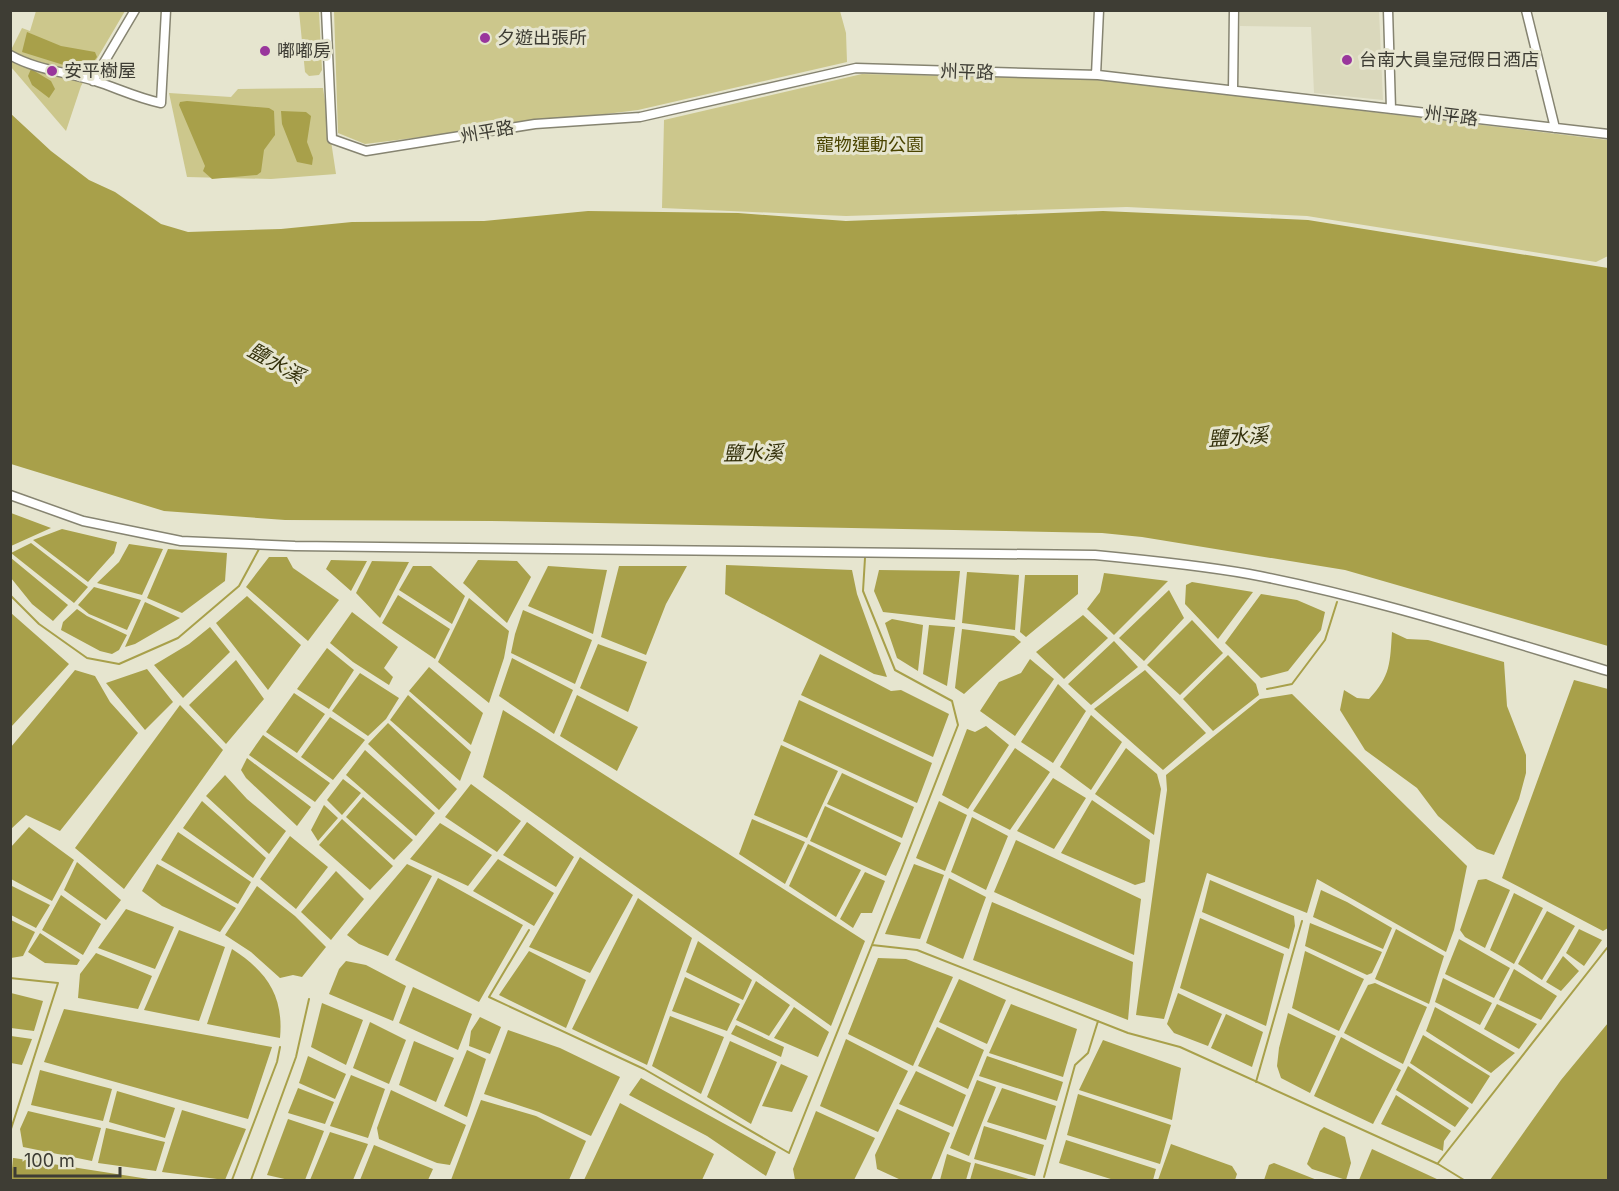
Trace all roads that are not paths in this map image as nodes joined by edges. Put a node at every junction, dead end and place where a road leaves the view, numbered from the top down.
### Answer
1 (135, 10) edge
2 (166, 10) edge
3 (326, 10) edge
4 (1099, 10) edge
5 (1234, 10) edge
6 (1388, 10) edge
7 (1526, 10) edge
8 (10, 55) edge
9 (1096, 75) junction
10 (93, 81) junction
11 (1233, 90) junction
12 (1391, 109) junction
13 (1555, 128) junction
14 (1608, 134) edge
15 (10, 495) edge
16 (1608, 671) edge

1 - 10 street
2 - 10 street
3 - 9 street, 州平路
4 - 9 street
5 - 11 street
6 - 12 street
7 - 13 street
8 - 10 street
9 - 11 street, 州平路
11 - 12 street, 州平路
12 - 13 street, 州平路
13 - 14 street, 州平路
15 - 16 street

